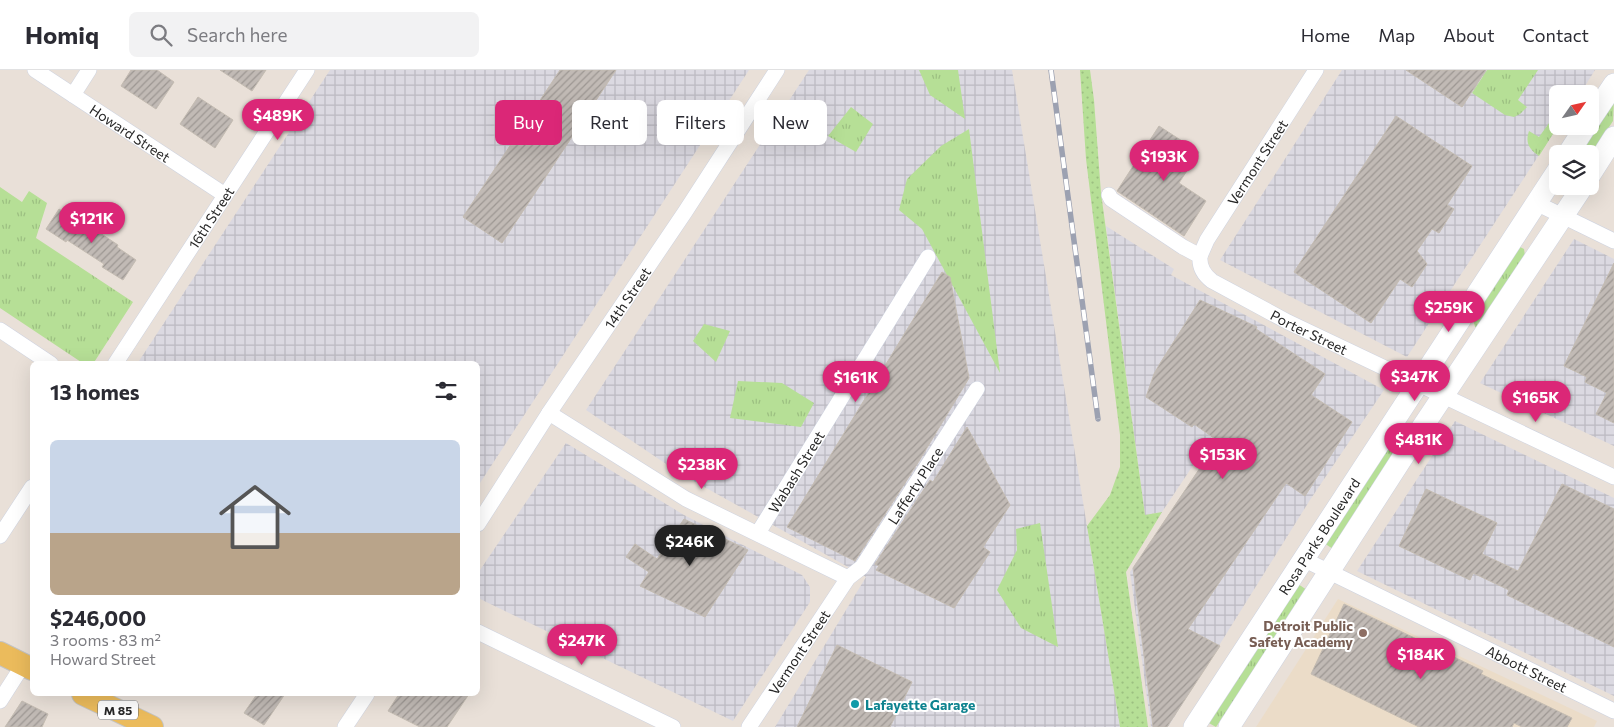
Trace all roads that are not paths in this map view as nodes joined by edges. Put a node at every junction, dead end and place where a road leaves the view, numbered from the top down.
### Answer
1 (35, 70) edge
2 (89, 70) edge
3 (307, 70) edge
4 (777, 70) edge
5 (1316, 70) edge
6 (1614, 84) edge
7 (73, 95) junction
8 (1599, 106) edge
9 (1614, 137) edge
10 (1599, 161) edge
11 (1549, 184) edge
12 (225, 195) junction
13 (1109, 195) dead end
14 (1577, 195) edge
15 (1536, 203) junction
16 (1563, 216) junction
17 (1516, 234) junction
18 (1614, 240) edge
19 (1542, 248) junction
20 (1200, 256) junction
21 (928, 257) dead end
22 (1467, 308) junction
23 (0, 330) edge
24 (1478, 344) junction
25 (46, 361) edge
26 (116, 361) edge
27 (1417, 384) junction
28 (977, 390) dead end
29 (1444, 396) junction
30 (549, 413) junction
31 (1394, 420) junction
32 (1419, 432) junction
33 (1614, 477) edge
34 (30, 491) edge
35 (480, 521) edge
36 (758, 533) junction
37 (0, 536) edge
38 (1303, 559) junction
39 (1329, 572) junction
40 (848, 578) junction
41 (480, 633) edge
42 (0, 653) edge
43 (28, 667) edge
44 (93, 696) edge
45 (366, 696) edge
46 (112, 700) edge
47 (0, 701) edge
48 (1614, 711) edge
49 (152, 727) edge
50 (346, 727) edge
51 (673, 727) edge
52 (749, 727) edge
53 (1194, 727) edge
54 (1230, 727) edge

1 - 7 street, Howard Street
2 - 7 street
3 - 12 street, 16th Street
4 - 30 street, 14th Street
5 - 20 street, Vermont Street
6 - 8 main road
7 - 12 street, Howard Street
9 - 10 main road
11 - 15 main road, Rosa Parks Boulevard
12 - 26 street, 16th Street
13 - 20 street
14 - 16 main road, Rosa Parks Boulevard
15 - 16 street
15 - 17 main road, Rosa Parks Boulevard
16 - 18 street
16 - 19 main road, Rosa Parks Boulevard
17 - 19 main road
17 - 22 main road, Rosa Parks Boulevard
19 - 24 main road, Rosa Parks Boulevard
20 - 27 street, Porter Street
21 - 36 street, Wabash Street
22 - 24 main road
22 - 27 main road, Rosa Parks Boulevard
23 - 25 street
24 - 29 main road, Rosa Parks Boulevard
27 - 29 street, Porter Street
27 - 31 main road, Rosa Parks Boulevard
28 - 40 street, Lafferty Place
29 - 32 main road, Rosa Parks Boulevard
29 - 33 street, Porter Street
30 - 35 street, 14th Street
30 - 36 street
31 - 32 main road
31 - 38 main road, Rosa Parks Boulevard
32 - 39 main road, Rosa Parks Boulevard
34 - 37 street
36 - 40 street
38 - 39 street, Abbott Street
38 - 53 main road, Rosa Parks Boulevard
39 - 48 street, Abbott Street
39 - 54 main road, Rosa Parks Boulevard
40 - 52 street, Vermont Street
41 - 51 street
42 - 43 main road
43 - 47 street
44 - 46 main road, M 85
45 - 50 street
46 - 49 main road, M 85

